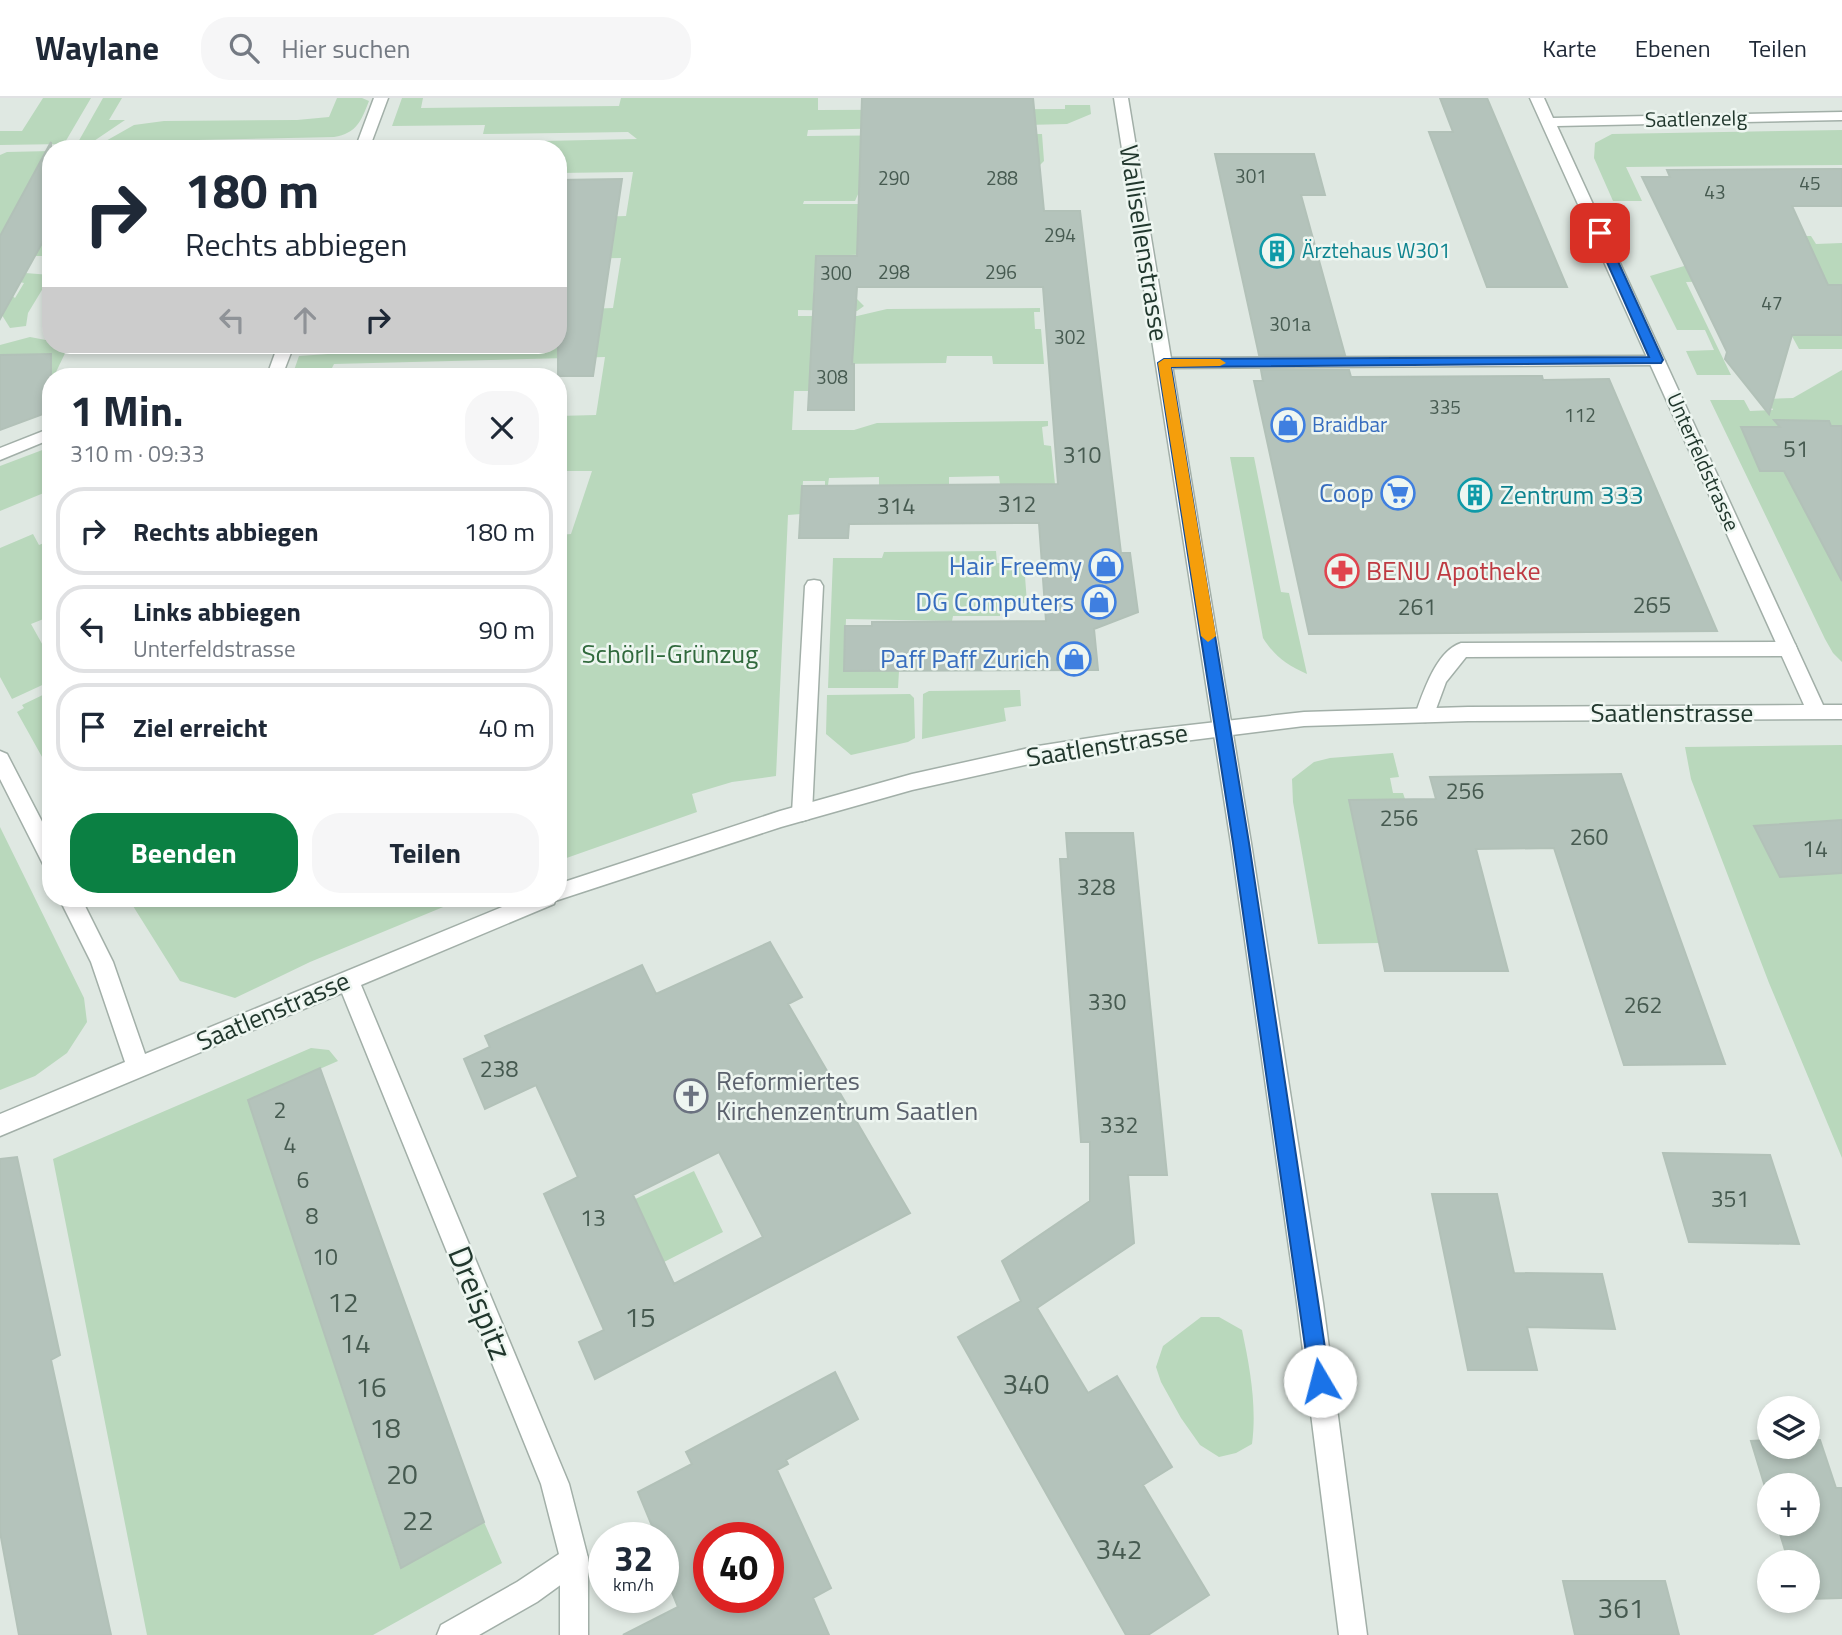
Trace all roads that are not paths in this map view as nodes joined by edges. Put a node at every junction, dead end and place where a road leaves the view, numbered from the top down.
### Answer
1 (381, 98) edge
2 (1121, 98) edge
3 (1537, 98) edge
4 (1842, 116) edge
5 (1549, 122) junction
6 (365, 140) edge
7 (1657, 360) junction
8 (1164, 363) junction
9 (42, 437) edge
10 (0, 454) edge
11 (814, 586) dead end
12 (1788, 649) junction
13 (1817, 712) junction
14 (1842, 712) edge
15 (1425, 715) junction
16 (1223, 728) junction
17 (0, 759) edge
18 (802, 813) junction
19 (42, 842) edge
20 (567, 890) edge
21 (74, 907) edge
22 (524, 907) edge
23 (347, 979) junction
24 (139, 1068) junction
25 (0, 1125) edge
26 (574, 1558) junction
27 (451, 1635) edge
28 (574, 1635) edge
29 (1353, 1635) edge

1 - 6 street
2 - 8 street, Wallisellenstrasse
3 - 5 street, Unterfeldstrasse
4 - 5 street, Saatlenzelg
5 - 7 street, Unterfeldstrasse
7 - 8 street
7 - 12 street, Unterfeldstrasse
8 - 16 street, Wallisellenstrasse
9 - 10 street
11 - 18 street
12 - 13 street, Unterfeldstrasse
12 - 15 street
13 - 14 street, Saatlenstrasse
13 - 15 street, Saatlenstrasse
15 - 16 street, Saatlenstrasse
16 - 18 street, Saatlenstrasse
16 - 29 street, Wallisellenstrasse
17 - 19 street
18 - 20 street, Saatlenstrasse
21 - 24 street
22 - 23 street, Saatlenstrasse
23 - 24 street, Saatlenstrasse
23 - 26 street, Dreispitz
24 - 25 street, Saatlenstrasse
26 - 27 street
26 - 28 street, Dreispitz

